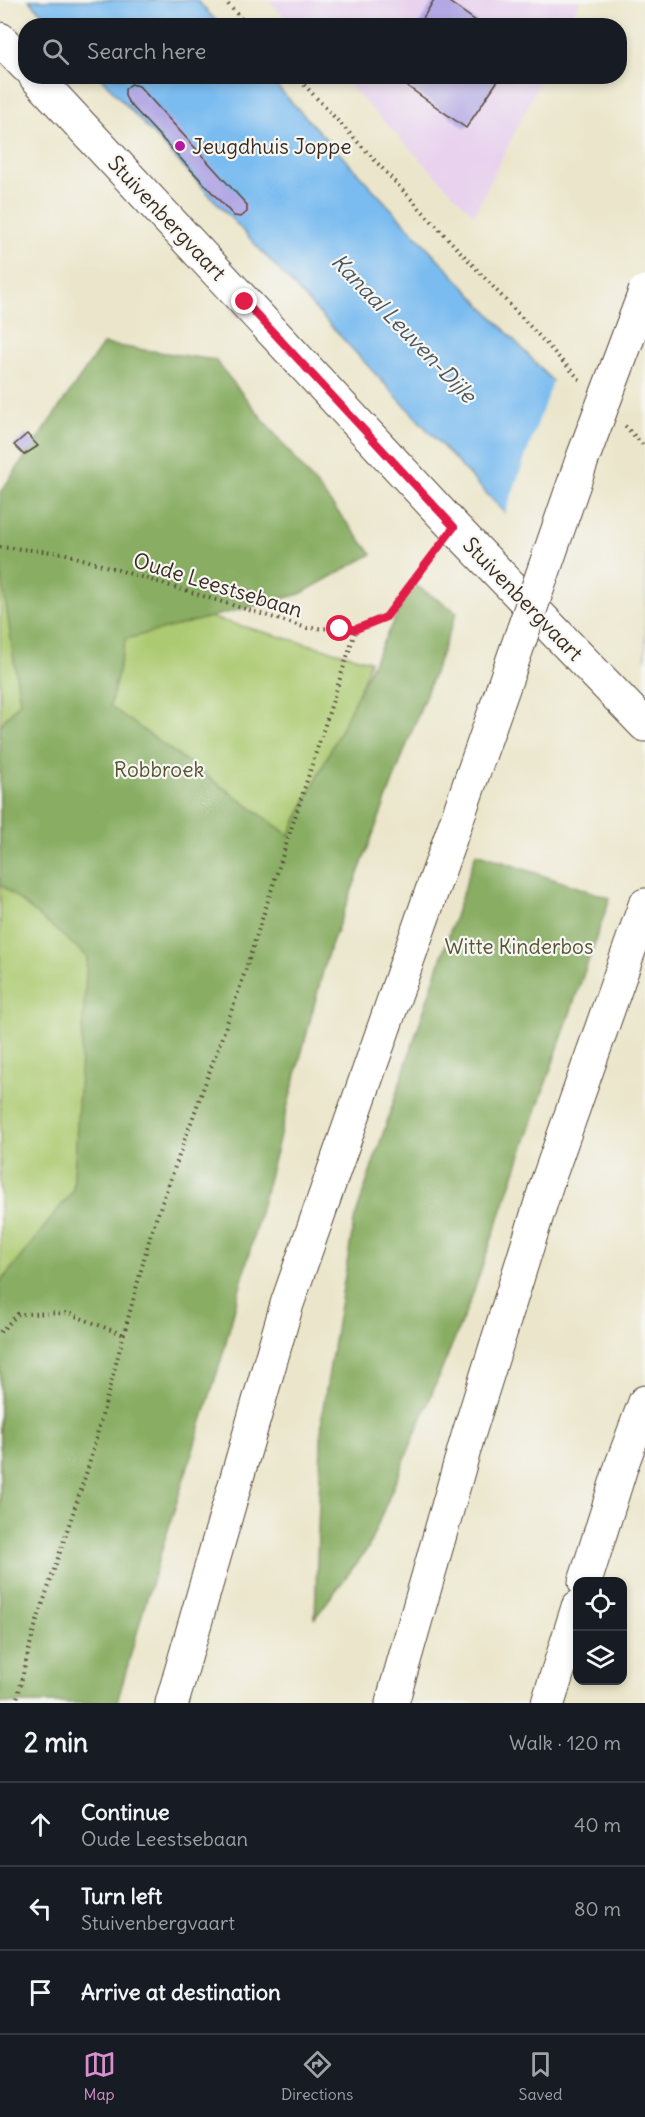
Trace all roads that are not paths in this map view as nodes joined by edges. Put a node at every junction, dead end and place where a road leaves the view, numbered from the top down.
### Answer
1 (0, 39) edge
2 (18, 58) edge
3 (42, 84) edge
4 (645, 292) edge
5 (645, 725) edge
6 (645, 905) edge
7 (645, 1402) edge
8 (586, 1577) edge
9 (573, 1623) edge
10 (172, 1703) edge
11 (392, 1703) edge
12 (548, 1703) edge

1 - 2 main road
3 - 5 main road, Stuivenbergvaart
4 - 10 main road, bridge
6 - 11 main road
7 - 8 main road
9 - 12 main road

